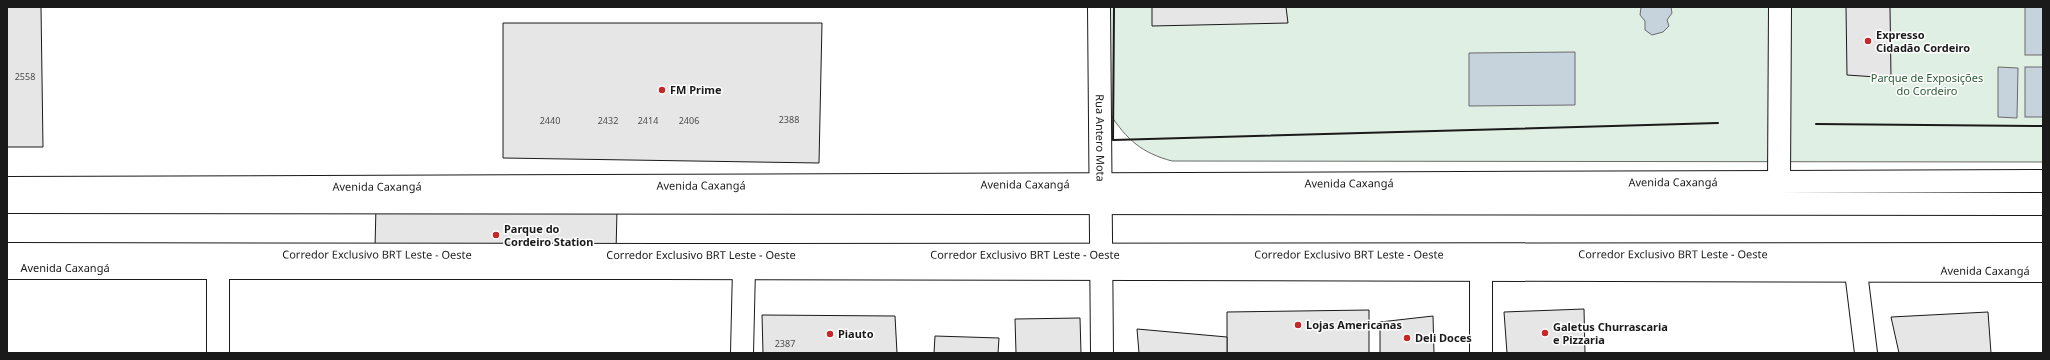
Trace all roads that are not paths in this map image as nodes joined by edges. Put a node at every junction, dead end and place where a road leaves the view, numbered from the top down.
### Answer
1 (1099, 7) edge
2 (1780, 7) edge
3 (1779, 181) junction
4 (2043, 181) edge
5 (7, 188) edge
6 (1101, 194) junction
7 (7, 202) edge
8 (2043, 204) edge
9 (7, 254) edge
10 (2043, 254) edge
11 (1102, 262) junction
12 (7, 268) edge
13 (218, 268) junction
14 (744, 268) junction
15 (1481, 270) junction
16 (1856, 272) junction
17 (2043, 272) edge
18 (218, 353) edge
19 (742, 353) edge
20 (1102, 353) edge
21 (1481, 353) edge
22 (1866, 353) edge

1 - 6 main road, Rua Antero Mota
2 - 3 main road
3 - 4 main road, Avenida Caxangá
3 - 6 main road, Avenida Caxangá
5 - 6 main road, Avenida Caxangá
6 - 7 main road
6 - 8 main road
6 - 11 main road, Rua Antero Mota
9 - 11 main road, Corredor Exclusivo BRT Leste - Oeste
10 - 11 main road, Corredor Exclusivo BRT Leste - Oeste
11 - 14 main road, Avenida Caxangá
11 - 15 main road, Avenida Caxangá
11 - 20 main road, Rua Antero Mota
12 - 13 main road, Avenida Caxangá
13 - 14 main road, Avenida Caxangá
13 - 18 main road
14 - 19 main road
15 - 16 main road, Avenida Caxangá
15 - 21 main road
16 - 17 main road, Avenida Caxangá
16 - 22 main road

